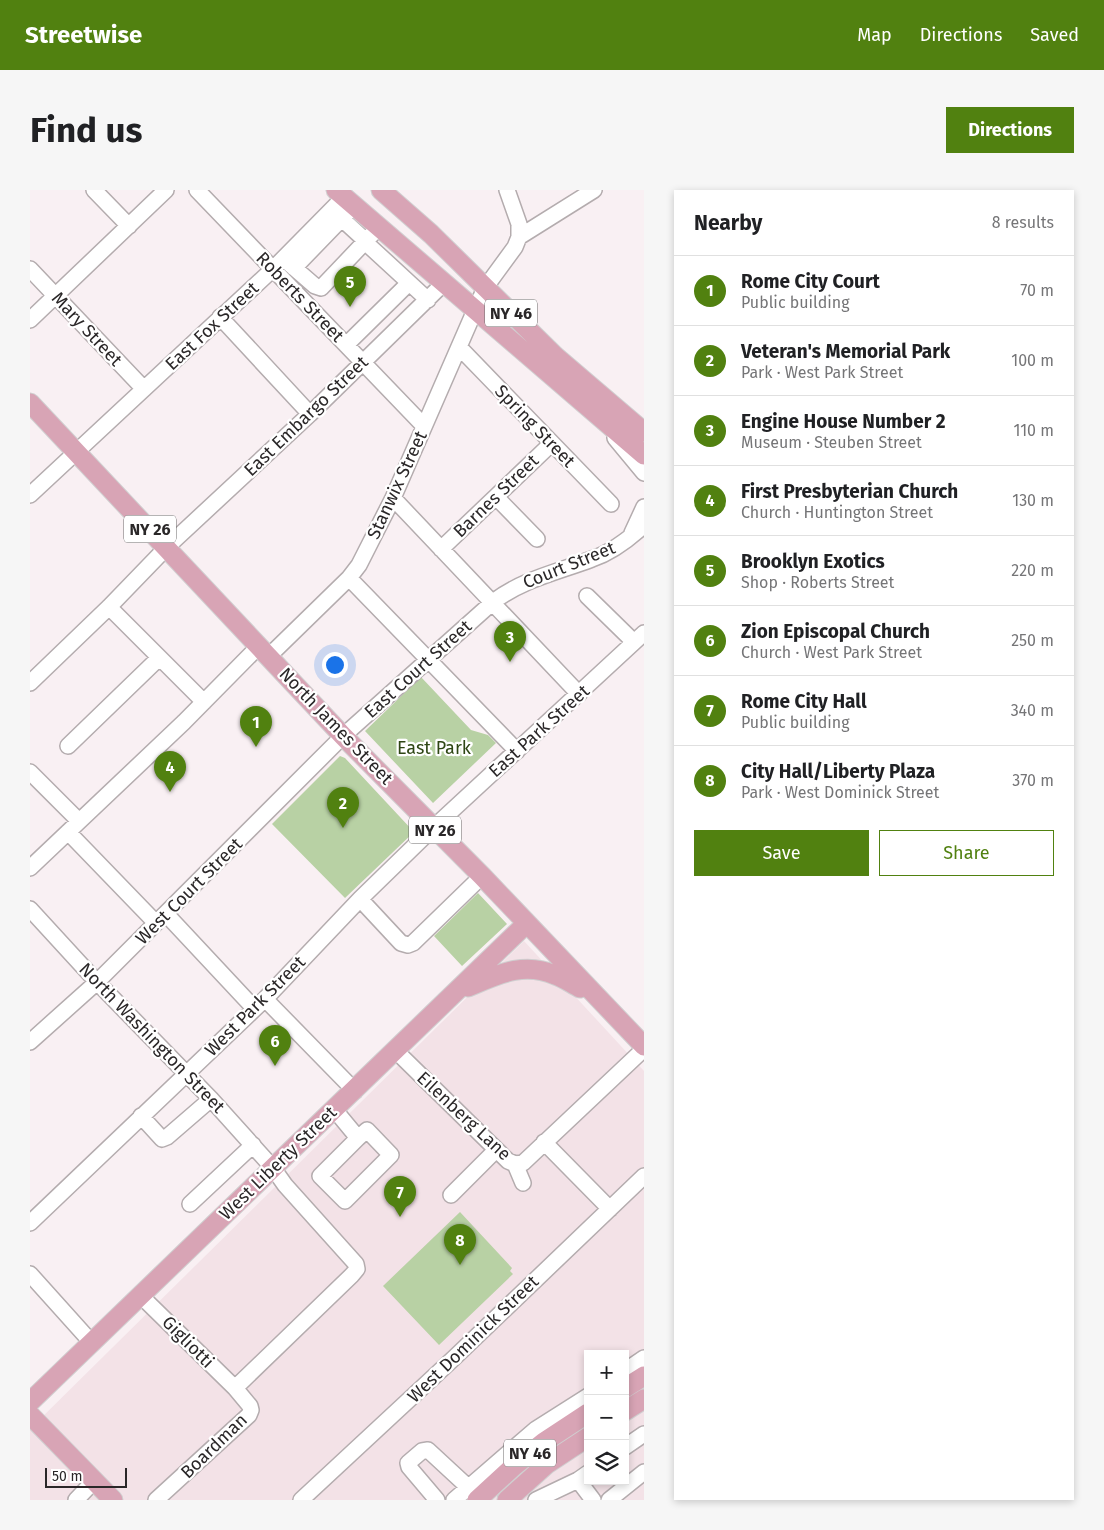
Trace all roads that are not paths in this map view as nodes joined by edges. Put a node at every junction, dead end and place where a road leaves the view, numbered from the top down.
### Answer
1 (94, 190) edge
2 (166, 190) edge
3 (197, 190) edge
4 (381, 190) edge
5 (507, 190) edge
6 (594, 190) edge
7 (340, 208) edge
8 (128, 226) junction
9 (370, 236) junction
10 (519, 237) junction
11 (399, 245) junction
12 (385, 260) junction
13 (284, 265) junction
14 (30, 269) edge
15 (409, 283) junction
16 (444, 283) junction
17 (486, 288) junction
18 (56, 295) junction
19 (428, 300) junction
20 (475, 310) junction
21 (220, 317) junction
22 (30, 320) edge
23 (364, 326) junction
24 (346, 344) junction
25 (382, 344) junction
26 (459, 347) junction
27 (363, 362) junction
28 (144, 389) junction
29 (30, 403) edge
30 (310, 414) junction
31 (597, 416) junction
32 (424, 426) junction
33 (644, 432) edge
34 (551, 444) junction
35 (77, 452) junction
36 (644, 455) edge
37 (644, 474) edge
38 (30, 495) edge
39 (496, 497) junction
40 (393, 498) junction
41 (611, 504) dead end
42 (644, 507) edge
43 (644, 525) edge
44 (631, 537) junction
45 (537, 539) dead end
46 (167, 547) junction
47 (441, 549) junction
48 (349, 578) junction
49 (587, 596) dead end
50 (493, 602) junction
51 (109, 607) junction
52 (639, 638) edge
53 (264, 651) junction
54 (159, 658) junction
55 (428, 658) junction
56 (30, 683) edge
57 (579, 694) junction
58 (204, 702) junction
59 (344, 736) junction
60 (68, 746) dead end
61 (517, 751) junction
62 (30, 772) edge
63 (74, 826) junction
64 (433, 828) junction
65 (30, 868) edge
66 (482, 876) junction
67 (360, 899) junction
68 (30, 909) edge
69 (161, 919) junction
70 (526, 924) junction
71 (96, 982) junction
72 (457, 992) junction
73 (259, 1003) junction
74 (603, 1004) junction
75 (30, 1042) edge
76 (644, 1048) edge
77 (396, 1051) junction
78 (186, 1075) junction
79 (354, 1091) junction
80 (211, 1099) junction
81 (334, 1110) junction
82 (141, 1116) junction
83 (358, 1138) junction
84 (544, 1142) junction
85 (253, 1145) junction
86 (496, 1150) junction
87 (515, 1164) junction
88 (273, 1168) junction
89 (644, 1176) edge
90 (523, 1183) dead end
91 (451, 1194) dead end
92 (190, 1204) dead end
93 (610, 1209) junction
94 (30, 1223) edge
95 (30, 1274) edge
96 (141, 1296) junction
97 (92, 1343) junction
98 (644, 1358) edge
99 (629, 1368) edge
100 (644, 1376) edge
101 (629, 1385) edge
102 (235, 1388) junction
103 (584, 1399) edge
104 (644, 1399) edge
105 (30, 1402) edge
106 (629, 1408) edge
107 (30, 1415) edge
108 (584, 1416) edge
109 (644, 1434) edge
110 (584, 1439) edge
111 (629, 1444) edge
112 (644, 1472) edge
113 (583, 1477) edge
114 (94, 1481) junction
115 (473, 1494) edge
116 (76, 1500) edge
117 (113, 1500) edge
118 (156, 1500) edge
119 (301, 1500) edge
120 (437, 1500) edge
121 (454, 1500) edge
122 (507, 1500) edge
123 (536, 1500) edge
124 (593, 1500) edge
125 (609, 1500) edge

1 - 8 street
2 - 8 street
3 - 13 street, Roberts Street
4 - 17 main road, NY 46
5 - 10 street
6 - 10 street
7 - 9 main road, NY 46
7 - 13 street, East Fox Street
8 - 18 street
9 - 11 main road, NY 46
9 - 12 street
9 - 13 street
10 - 17 street, Stanwix Street
11 - 12 street
11 - 16 main road, NY 46
12 - 15 street
13 - 21 street, East Fox Street
13 - 24 street, Roberts Street
14 - 18 street, Mary Street
15 - 19 street
15 - 23 street
16 - 19 street, East Embargo Street
16 - 20 main road, NY 46
17 - 20 street, Stanwix Street
17 - 33 main road, NY 46
18 - 22 street
18 - 28 street, Mary Street
19 - 25 street, East Embargo Street
20 - 26 street, Stanwix Street
20 - 31 main road, NY 46
21 - 28 street, East Fox Street
21 - 30 street
23 - 24 street
23 - 25 street
24 - 27 street, Roberts Street
25 - 27 street, East Embargo Street
26 - 32 street, Stanwix Street
26 - 34 street, Spring Street
27 - 30 street, East Embargo Street
27 - 32 street, Roberts Street
28 - 35 street, East Fox Street
29 - 35 main road, North James Street / NY 26
30 - 46 street, East Embargo Street
31 - 36 main road, NY 46
31 - 37 street
32 - 40 street, Stanwix Street
34 - 39 street, Barnes Street
34 - 41 street, Spring Street
35 - 38 street, East Fox Street
35 - 46 main road, North James Street / NY 26
39 - 45 street
39 - 47 street, Barnes Street
40 - 47 street
40 - 48 street, Stanwix Street
42 - 44 street
43 - 44 street, Court Street
44 - 50 street, Court Street
46 - 51 street, East Embargo Street
46 - 53 main road, North James Street / NY 26
47 - 50 street
48 - 53 street, Stanwix Street
48 - 55 street
49 - 52 street
50 - 55 street, East Court Street
50 - 57 street
51 - 54 street
51 - 56 street, East Embargo Street
52 - 57 street, East Park Street
53 - 58 street, Stanwix Street
53 - 59 main road, North James Street / NY 26
54 - 58 street
54 - 60 street
55 - 59 street, East Court Street
55 - 61 street
57 - 61 street, East Park Street
58 - 63 street, Stanwix Street
59 - 64 main road, North James Street / NY 26
59 - 69 street, West Court Street
61 - 64 street, East Park Street
62 - 63 street
63 - 65 street, Stanwix Street
63 - 69 street
64 - 66 main road, North James Street / NY 26
64 - 67 street, West Park Street
66 - 67 street
66 - 70 main road, North James Street / NY 26
67 - 73 street, West Park Street
68 - 71 street, North Washington Street
69 - 71 street, West Court Street
69 - 73 street
70 - 72 main road, West Liberty Street
70 - 74 main road, North James Street / NY 26
71 - 75 street, West Court Street
71 - 78 street, North Washington Street
72 - 74 main road
72 - 77 main road, West Liberty Street
73 - 78 street, West Park Street
73 - 79 street
74 - 76 main road, North James Street / NY 26
76 - 84 street, Eilenberg Lane
77 - 79 main road, West Liberty Street
77 - 86 street, Eilenberg Lane
78 - 80 street, North Washington Street
78 - 82 street, West Park Street
79 - 81 main road, West Liberty Street
80 - 82 street
80 - 85 street, North Washington Street
81 - 83 street
81 - 88 main road, West Liberty Street
82 - 94 street, West Park Street
83 - 83 street
84 - 87 street, Eilenberg Lane
84 - 93 street
85 - 88 street, North Washington Street
85 - 92 street
86 - 87 street, Eilenberg Lane
86 - 91 street
87 - 90 street
88 - 96 main road, West Liberty Street
88 - 102 street, North Washington Street
89 - 93 street, West Dominick Street
93 - 119 street, West Dominick Street
95 - 97 street
96 - 97 main road, West Liberty Street
96 - 102 street, Gigliotti
97 - 105 main road, West Liberty Street
98 - 99 street
100 - 101 main road
102 - 118 street, Boardman
103 - 115 street
104 - 106 main road
107 - 114 main road
108 - 115 main road, NY 46
109 - 111 street
110 - 122 main road, NY 46
112 - 125 street
113 - 123 street
113 - 124 street
114 - 116 street
114 - 117 main road
115 - 120 street
115 - 121 street

